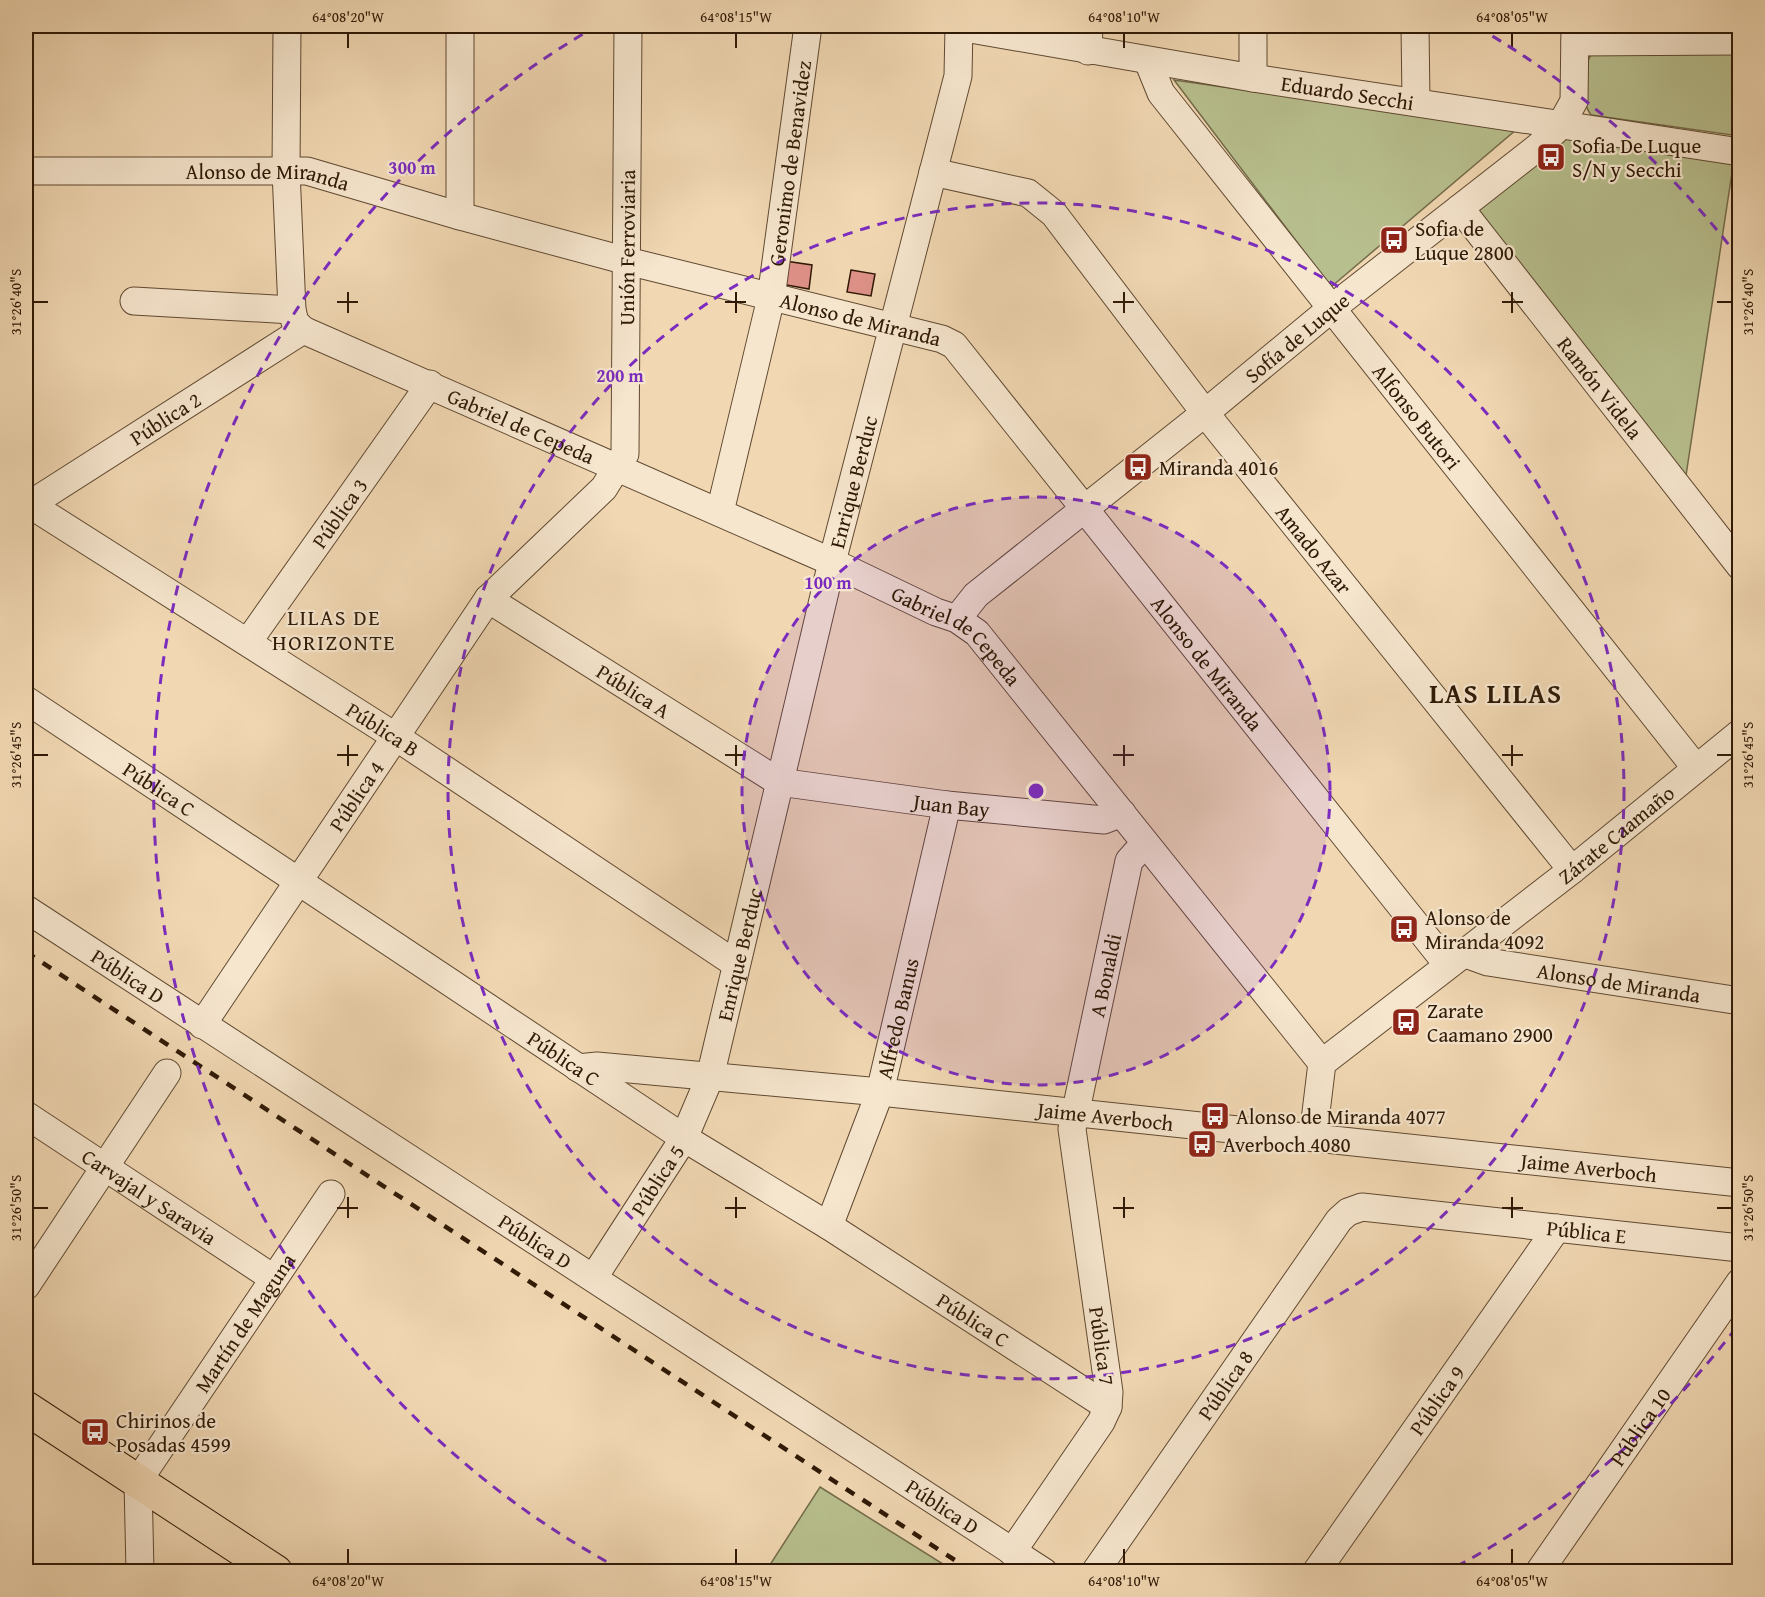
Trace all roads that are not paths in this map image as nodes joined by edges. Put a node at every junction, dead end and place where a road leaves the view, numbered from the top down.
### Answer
1 (287, 26) edge
2 (460, 26) edge
3 (628, 26) edge
4 (808, 26) edge
5 (958, 26) edge
6 (1253, 26) edge
7 (1415, 26) edge
8 (1575, 34) edge
9 (1089, 38) edge
10 (1740, 41) edge
11 (1148, 61) junction
12 (1253, 78) junction
13 (1416, 102) junction
14 (1560, 126) junction
15 (1740, 152) edge
16 (26, 171) edge
17 (286, 171) junction
18 (933, 172) junction
19 (1460, 208) junction
20 (460, 216) junction
21 (627, 261) junction
22 (771, 298) junction
23 (134, 301) dead end
24 (1332, 308) junction
25 (298, 320) junction
26 (894, 327) junction
27 (430, 384) junction
28 (1205, 413) junction
29 (618, 469) junction
30 (27, 505) edge
31 (1085, 508) junction
32 (720, 512) junction
33 (832, 562) junction
34 (1740, 566) edge
35 (488, 598) junction
36 (957, 619) junction
37 (248, 642) junction
38 (26, 700) edge
39 (1740, 733) edge
40 (396, 737) junction
41 (1695, 767) junction
42 (779, 782) junction
43 (947, 805) junction
44 (1122, 813) junction
45 (1145, 843) junction
46 (1572, 870) junction
47 (298, 879) junction
48 (26, 909) edge
49 (1456, 959) junction
50 (736, 964) junction
51 (1740, 1001) edge
52 (202, 1025) junction
53 (1322, 1063) junction
54 (578, 1068) junction
55 (167, 1073) dead end
56 (710, 1077) junction
57 (880, 1092) junction
58 (1074, 1113) junction
59 (26, 1115) edge
60 (1313, 1137) junction
61 (684, 1138) junction
62 (103, 1166) junction
63 (1740, 1183) edge
64 (331, 1194) dead end
65 (1362, 1207) joint
66 (829, 1226) junction
67 (1557, 1228) junction
68 (1740, 1248) edge
69 (594, 1277) junction
70 (273, 1278) junction
71 (1740, 1282) edge
72 (26, 1286) edge
73 (1108, 1407) junction
74 (26, 1408) edge
75 (138, 1481) junction
76 (1012, 1552) junction
77 (140, 1572) edge
78 (276, 1572) edge
79 (1044, 1572) edge
80 (1095, 1572) edge
81 (1316, 1572) edge
82 (1539, 1572) edge

1 - 17 street
2 - 20 street
3 - 21 street, Unión Ferroviaria
4 - 22 street, Geronimo de Benavidez
5 - 9 street, Eduardo Secchi
5 - 18 street, Enrique Berduc
6 - 12 street
7 - 13 street
8 - 10 street
8 - 14 street, Sofía de Luque
9 - 11 street, Eduardo Secchi
11 - 12 street, Eduardo Secchi
11 - 24 street, Alfonso Butori
12 - 13 street, Eduardo Secchi
13 - 14 street, Eduardo Secchi
14 - 15 street, Eduardo Secchi
14 - 19 street, Sofía de Luque
16 - 17 street, Alonso de Miranda
17 - 20 street, Alonso de Miranda
17 - 25 street
18 - 26 street, Enrique Berduc
18 - 28 street, Amado Azar
19 - 24 street, Sofía de Luque
19 - 34 street, Ramón Videla
20 - 21 street, Alonso de Miranda
21 - 22 street, Alonso de Miranda
21 - 29 street, Unión Ferroviaria
22 - 26 street, Alonso de Miranda
22 - 32 street, Geronimo de Benavidez
23 - 25 street, Gabriel de Cepeda
24 - 28 street, Sofía de Luque
24 - 41 street, Alfonso Butori
25 - 27 street, Gabriel de Cepeda
25 - 30 street, Pública 2
26 - 31 street, Alonso de Miranda
26 - 33 street, Enrique Berduc
27 - 29 street, Gabriel de Cepeda
27 - 37 street, Pública 3
28 - 31 street, Sofía de Luque
28 - 46 street, Amado Azar
29 - 32 street, Gabriel de Cepeda
29 - 35 street, Pública 4
30 - 37 street, Pública B
31 - 36 street, Sofía de Luque
31 - 49 street, Alonso de Miranda
32 - 33 street, Gabriel de Cepeda
33 - 36 street, Gabriel de Cepeda
33 - 42 street, Enrique Berduc
35 - 40 street, Pública 4
35 - 42 street, Pública A
36 - 44 street, Gabriel de Cepeda
37 - 40 street, Pública B
38 - 47 street, Pública C
39 - 41 street, Zárate Caamaño
40 - 47 street, Pública 4
40 - 50 street, Pública B
41 - 46 street, Zárate Caamaño
42 - 43 street, Juan Bay
42 - 50 street, Enrique Berduc
43 - 44 street, Juan Bay
43 - 57 street, Alfredo Banus
44 - 45 street, Gabriel de Cepeda
45 - 53 street, Gabriel de Cepeda
45 - 58 street, A Bonaldi
46 - 49 street, Zárate Caamaño
47 - 52 street, Pública 4
47 - 54 street, Pública C
48 - 52 street, Pública D
49 - 51 street, Alonso de Miranda
49 - 53 street, Zárate Caamaño
50 - 56 street, Enrique Berduc
52 - 69 street, Pública D
53 - 60 street
54 - 56 street, Jaime Averboch
54 - 61 street, Pública C
55 - 62 street
56 - 57 street, Jaime Averboch
56 - 61 street, Pública 5
57 - 58 street, Jaime Averboch
57 - 66 street, Alfredo Banus
58 - 60 street, Jaime Averboch
58 - 73 street, Pública 7
59 - 62 street, Carvajal y Saravia
60 - 63 street, Jaime Averboch
61 - 66 street, Pública C
61 - 69 street, Pública 5
62 - 70 street, Carvajal y Saravia
62 - 72 street
64 - 70 street, Martín de Maguna
65 - 67 street, Pública E
65 - 80 street, Pública 8
66 - 73 street, Pública C
67 - 68 street, Pública E
67 - 81 street, Pública 9
69 - 76 street, Pública D
70 - 75 street, Martín de Maguna
71 - 82 street, Pública 10
73 - 76 street, Pública 7
74 - 75 main road
75 - 77 street
75 - 78 main road
76 - 79 street, Pública D

